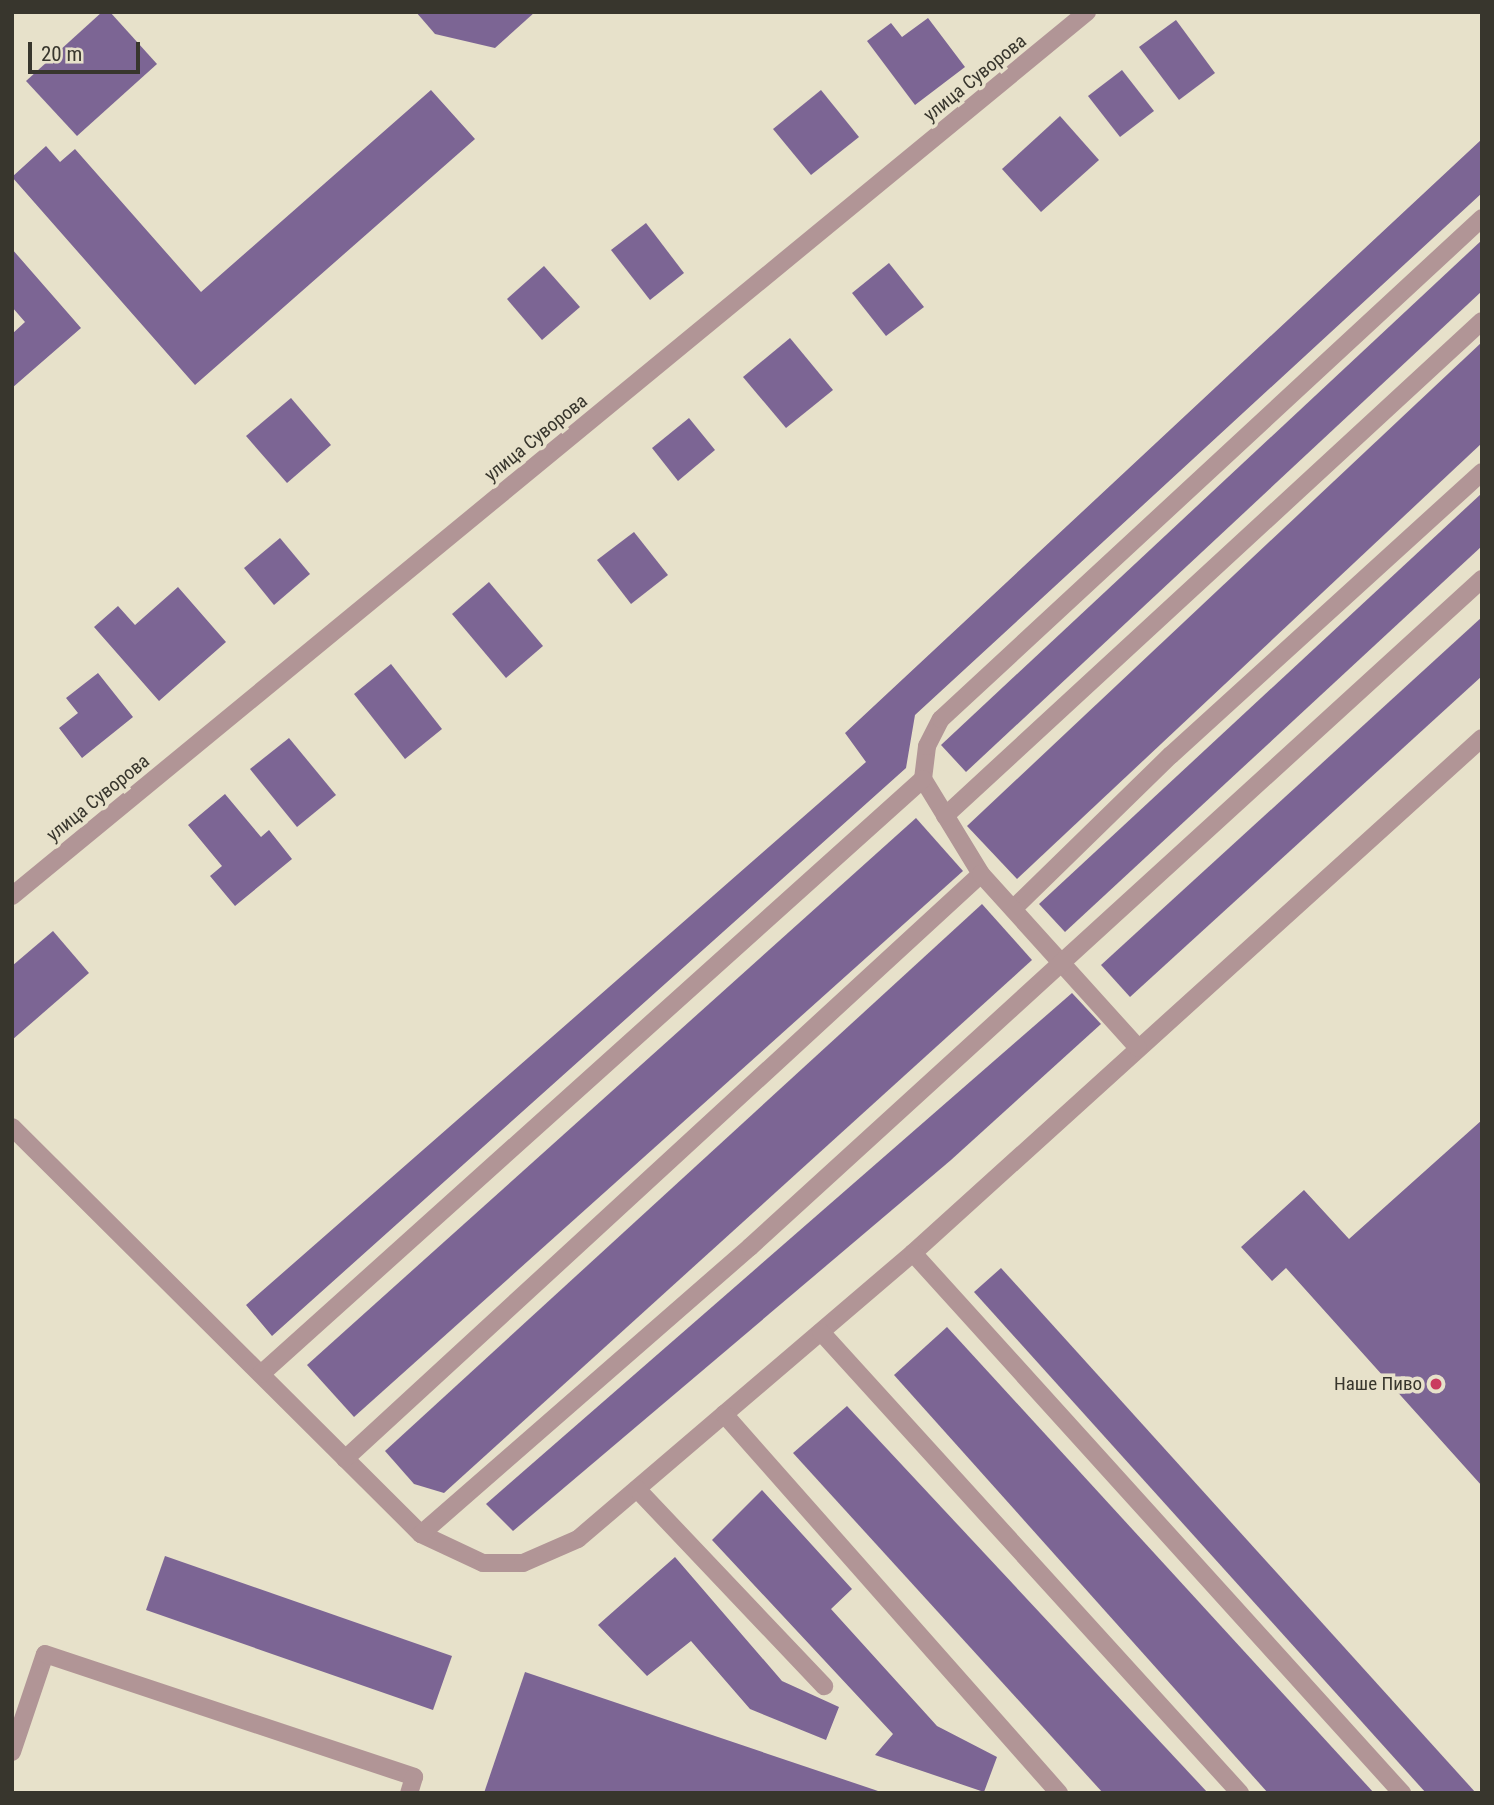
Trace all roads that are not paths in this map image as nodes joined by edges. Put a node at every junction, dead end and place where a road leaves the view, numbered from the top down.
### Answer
1 (1087, 12) edge
2 (1482, 218) edge
3 (1482, 321) edge
4 (1482, 472) edge
5 (1482, 579) edge
6 (1482, 738) edge
7 (923, 779) junction
8 (945, 816) junction
9 (982, 874) junction
10 (12, 896) edge
11 (1014, 908) junction
12 (1063, 960) junction
13 (1138, 1048) junction
14 (12, 1127) edge
15 (913, 1253) junction
16 (821, 1332) junction
17 (261, 1374) junction
18 (724, 1414) junction
19 (345, 1459) junction
20 (637, 1489) junction
21 (421, 1534) junction
22 (824, 1686) dead end
23 (12, 1752) edge
24 (409, 1793) edge
25 (1059, 1793) edge
26 (1240, 1793) edge
27 (1402, 1793) edge

1 - 10 street, улица Суворова
2 - 7 street
3 - 8 street
4 - 11 street
5 - 12 street
6 - 13 street
7 - 8 street
7 - 17 street
8 - 9 street
9 - 11 street
9 - 19 street
11 - 12 street
12 - 13 street
12 - 21 street
13 - 15 street
14 - 17 street
15 - 16 street
15 - 27 street
16 - 18 street
16 - 26 street
17 - 19 street
18 - 20 street
18 - 25 street
19 - 21 street
20 - 21 street
20 - 22 street
23 - 24 street

